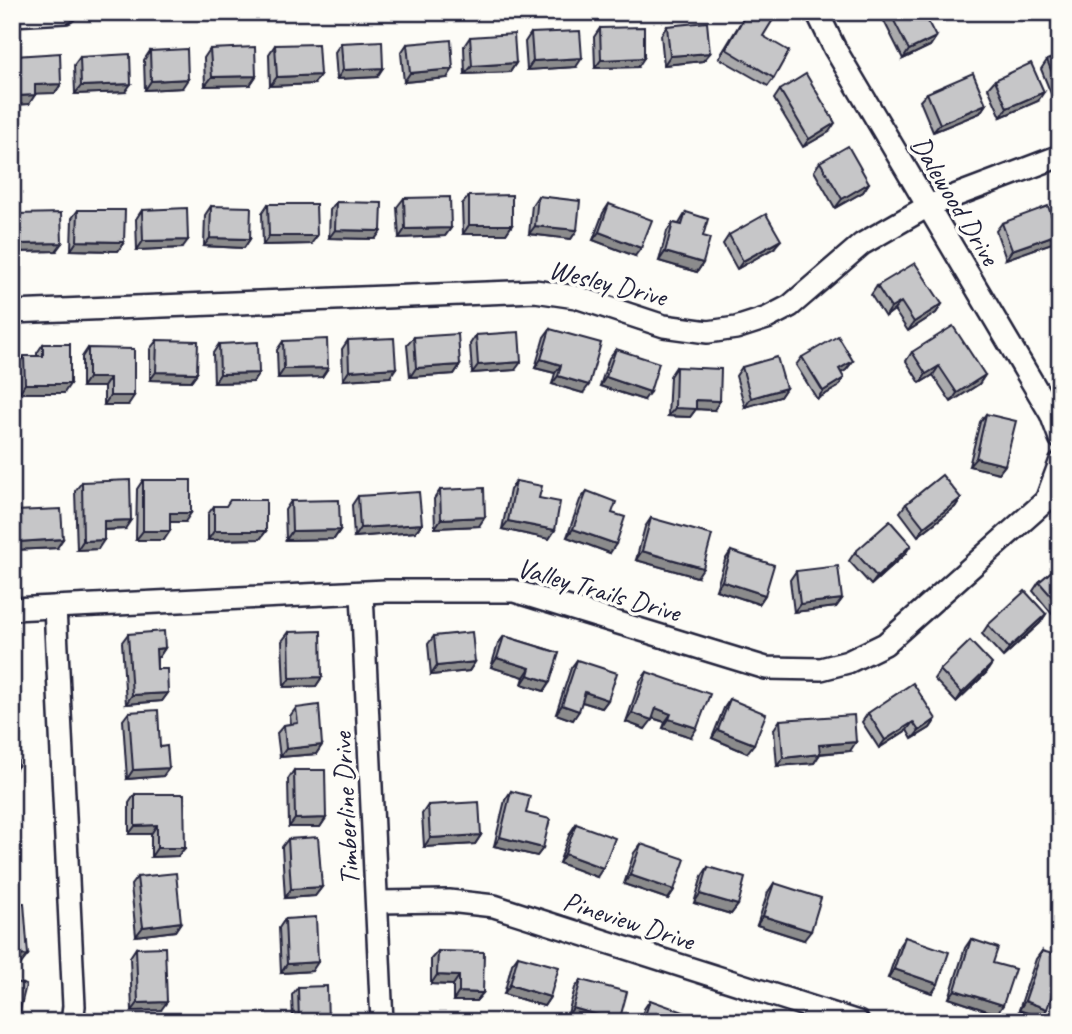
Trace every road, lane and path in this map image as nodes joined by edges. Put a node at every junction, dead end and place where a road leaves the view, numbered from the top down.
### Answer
1 (65, 12) edge
2 (817, 12) edge
3 (12, 15) edge
4 (1060, 156) edge
5 (928, 206) junction
6 (12, 312) edge
7 (1055, 417) edge
8 (1060, 438) edge
9 (1060, 463) edge
10 (1053, 493) edge
11 (362, 593) junction
12 (55, 607) junction
13 (12, 609) edge
14 (377, 902) junction
15 (72, 1022) edge
16 (382, 1022) edge
17 (858, 1022) edge

1 - 3 street
2 - 5 street, Dalewood Drive
4 - 5 street, Wesley Drive
5 - 6 street, Wesley Drive
5 - 7 street, Dalewood Drive
7 - 8 street, Dalewood Drive
9 - 10 street
10 - 11 street, Valley Trails Drive
11 - 12 street, Valley Trails Drive
11 - 14 street, Timberline Drive
12 - 13 street, Valley Trails Drive
12 - 15 street
14 - 16 street, Timberline Drive
14 - 17 street, Pineview Drive

